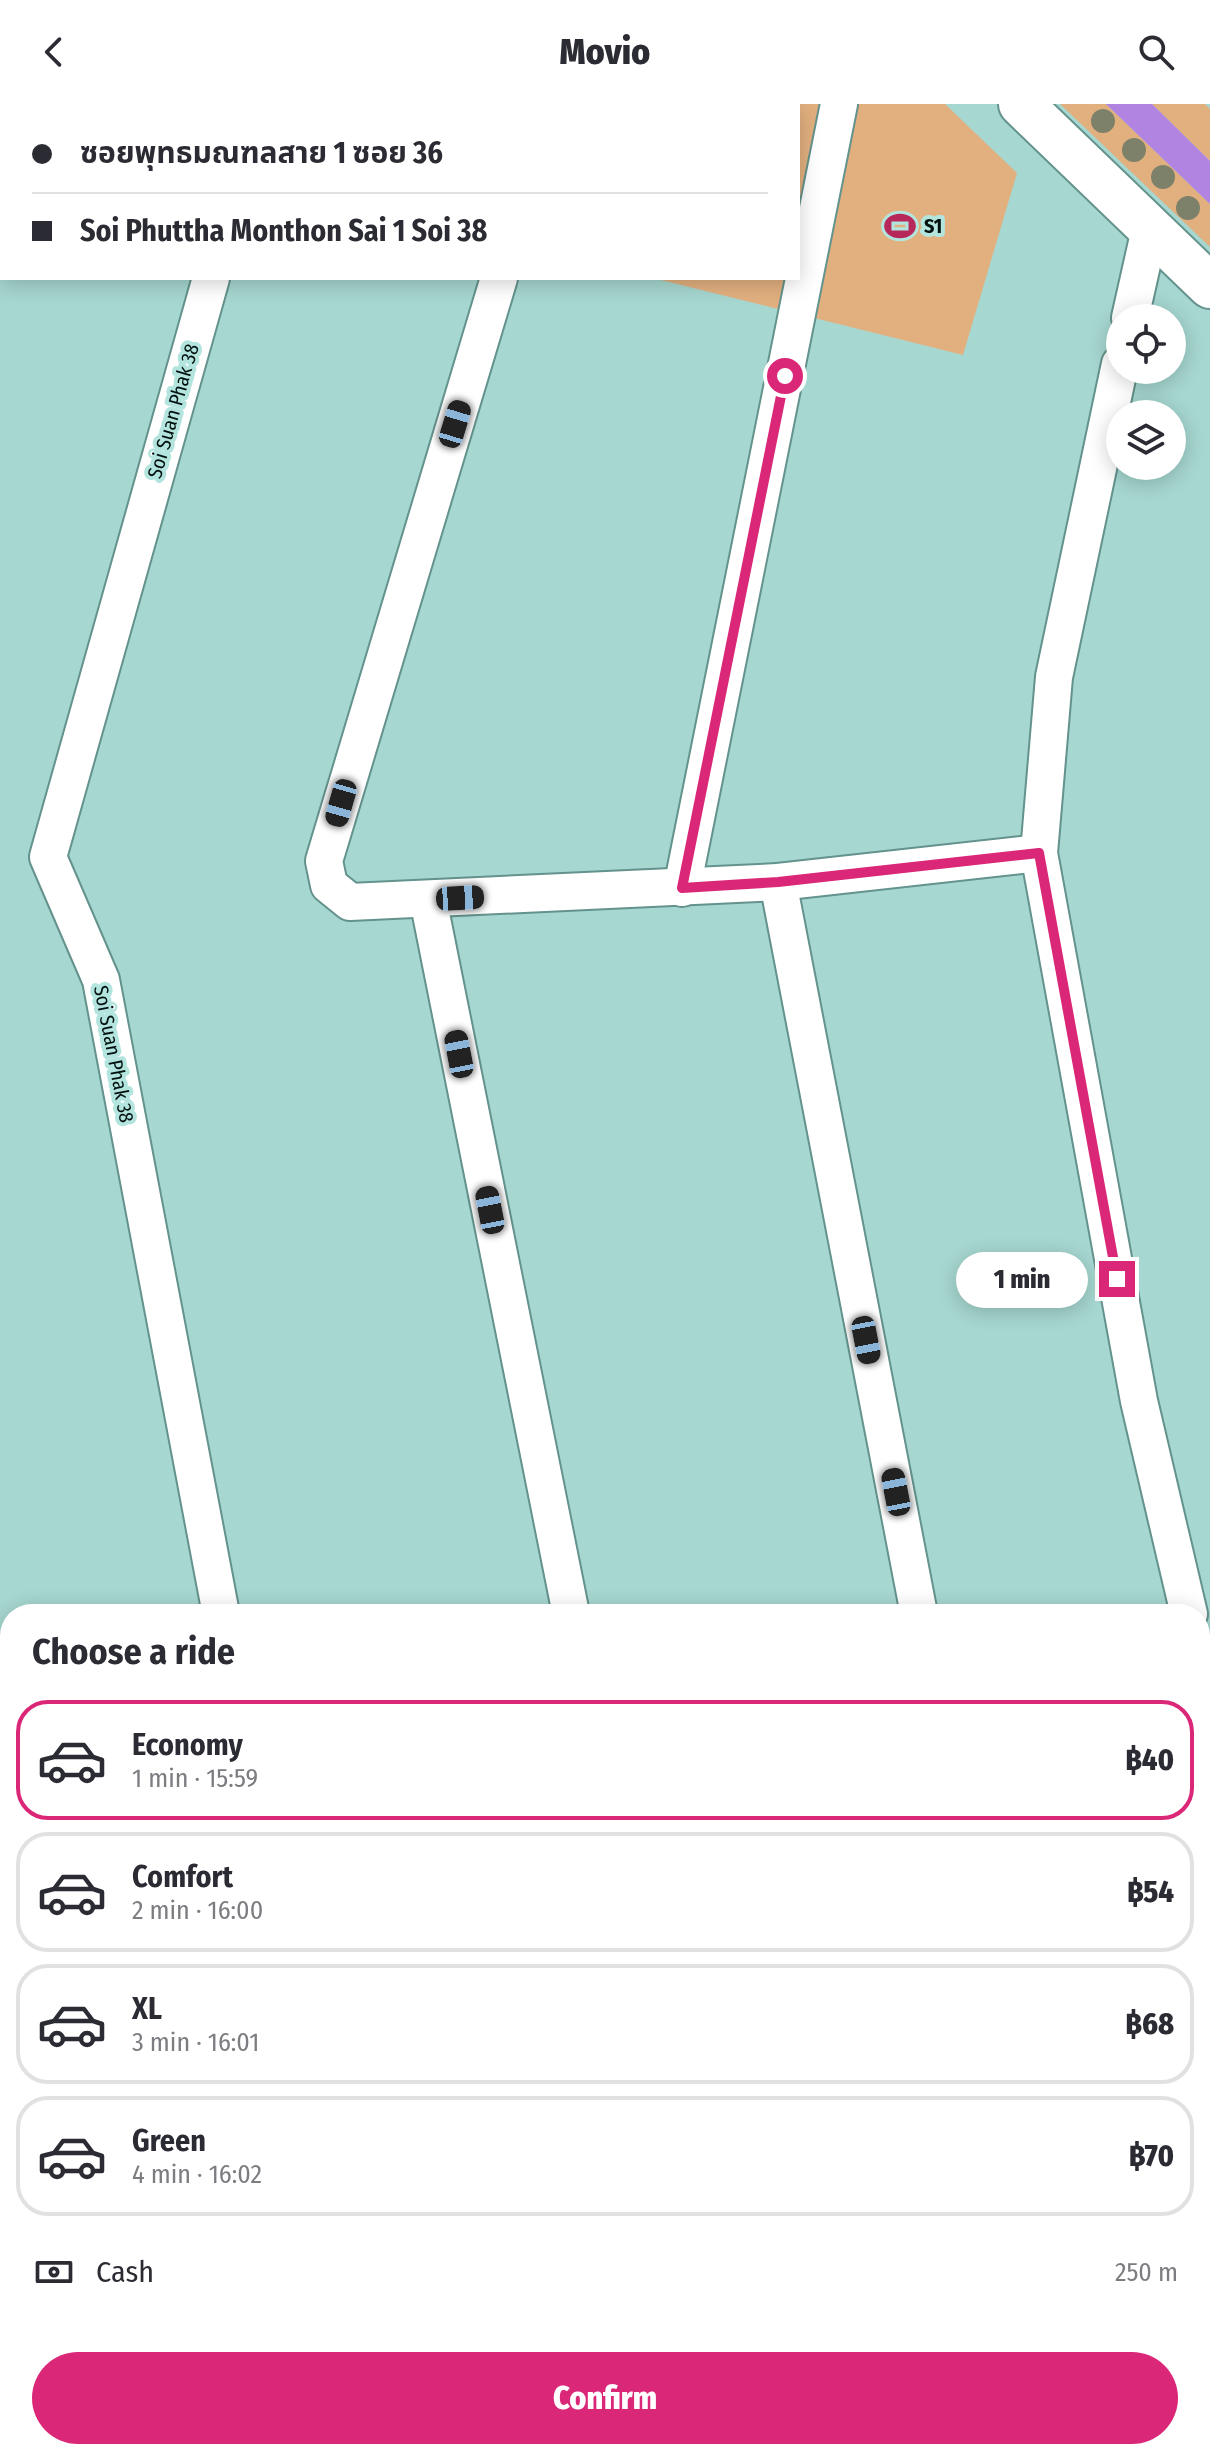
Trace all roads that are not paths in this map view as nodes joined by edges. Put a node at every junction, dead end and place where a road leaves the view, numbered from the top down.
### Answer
1 (839, 104) edge
2 (1021, 104) edge
3 (1150, 229) junction
4 (210, 280) edge
5 (498, 280) edge
6 (1210, 286) edge
7 (1133, 304) edge
8 (1116, 384) edge
9 (1039, 853) junction
10 (778, 882) junction
11 (682, 888) junction
12 (428, 899) junction
13 (219, 1604) edge
14 (569, 1604) edge
15 (917, 1604) edge
16 (1187, 1604) edge

1 - 11 street
2 - 3 main road
3 - 6 main road
3 - 7 street
4 - 13 street, Soi Suan Phak 38
5 - 12 street
8 - 9 street
9 - 10 street
9 - 16 street
10 - 11 street
10 - 15 street
11 - 12 street
12 - 14 street

